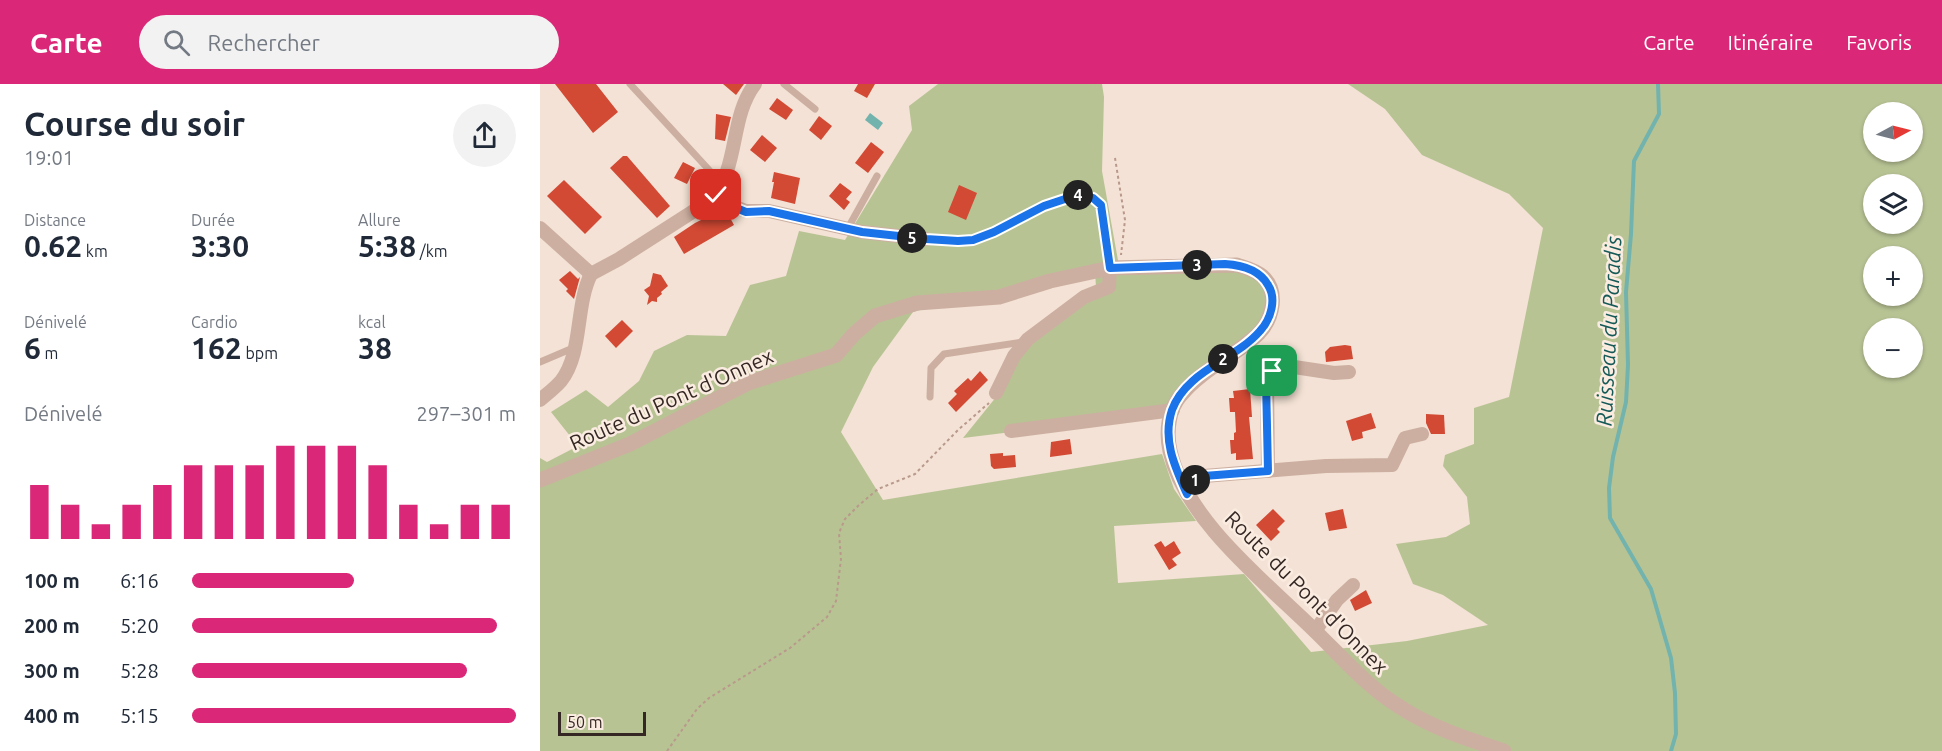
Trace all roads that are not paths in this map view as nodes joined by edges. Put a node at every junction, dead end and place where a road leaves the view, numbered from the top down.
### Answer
1 (630, 84) edge
2 (755, 84) edge
3 (784, 84) edge
4 (815, 109) dead end
5 (877, 176) dead end
6 (722, 184) junction
7 (712, 198) junction
8 (540, 228) edge
9 (848, 228) junction
10 (926, 239) road end
11 (1114, 267) junction
12 (591, 274) junction
13 (1025, 342) junction
14 (573, 348) junction
15 (540, 362) edge
16 (1349, 372) dead end
17 (996, 393) road end
18 (930, 397) dead end
19 (540, 400) edge
20 (1173, 410) junction
21 (1011, 431) dead end
22 (1422, 434) dead end
23 (1268, 471) junction
24 (540, 480) edge
25 (1187, 494) junction
26 (1353, 585) dead end
27 (1315, 631) junction
28 (1504, 751) edge

1 - 6 lane
2 - 6 street
3 - 4 lane
5 - 9 lane
6 - 7 street
7 - 9 street
7 - 12 street
8 - 12 street
9 - 10 street
11 - 13 street
11 - 20 street, Route du Pont d'Onnex
11 - 24 street, Route du Pont d'Onnex
12 - 14 street
13 - 17 street
13 - 18 lane
14 - 15 lane
14 - 19 street
16 - 23 street
20 - 21 street
20 - 25 street, Route du Pont d'Onnex
22 - 23 street
23 - 25 street
25 - 27 street, Route du Pont d'Onnex
26 - 27 street
27 - 28 street, Route du Pont d'Onnex

